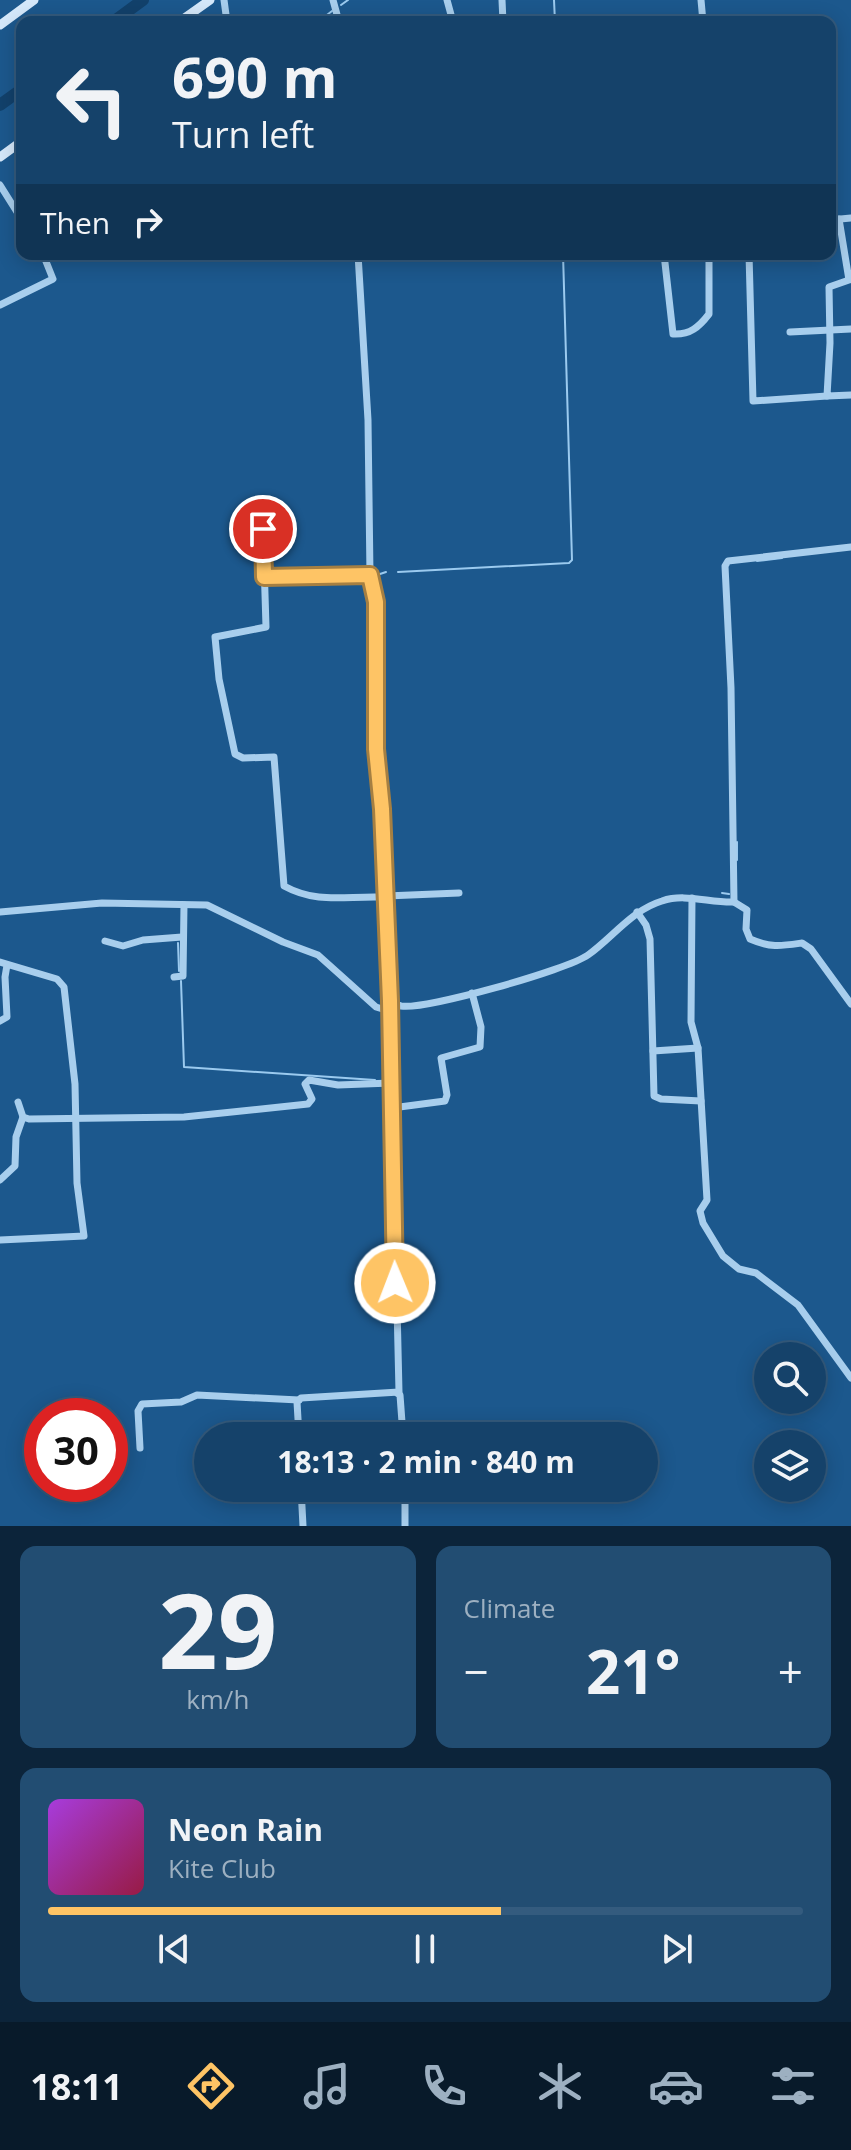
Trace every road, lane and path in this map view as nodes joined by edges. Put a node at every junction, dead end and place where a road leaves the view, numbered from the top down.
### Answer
1 (34, 0) edge
2 (210, 0) edge
3 (187, 16) edge
4 (0, 25) edge
5 (0, 185) edge
6 (16, 210) edge
7 (836, 227) edge
8 (45, 260) edge
9 (358, 260) edge
10 (665, 260) edge
11 (709, 260) edge
12 (749, 260) edge
13 (0, 305) edge
14 (851, 329) edge
15 (830, 330) junction
16 (790, 332) dead end
17 (851, 395) edge
18 (827, 396) junction
19 (263, 529) dead end
20 (851, 547) edge
21 (370, 575) junction
22 (264, 577) junction
23 (459, 893) dead end
24 (383, 896) junction
25 (692, 898) junction
26 (734, 902) junction
27 (184, 905) junction
28 (0, 912) edge
29 (637, 912) junction
30 (182, 937) junction
31 (105, 941) dead end
32 (4, 963) edge
33 (174, 977) dead end
34 (472, 993) junction
35 (390, 1001) junction
36 (851, 1004) edge
37 (389, 1011) junction
38 (0, 1021) edge
39 (698, 1048) junction
40 (653, 1051) junction
41 (391, 1083) junction
42 (701, 1101) junction
43 (18, 1102) dead end
44 (392, 1108) junction
45 (23, 1117) junction
46 (74, 1118) junction
47 (0, 1180) edge
48 (0, 1240) edge
49 (851, 1378) edge
50 (397, 1393) junction
51 (299, 1400) junction
52 (299, 1422) edge
53 (402, 1422) edge
54 (140, 1448) dead end
55 (302, 1502) edge
56 (405, 1502) edge
57 (303, 1526) edge
58 (405, 1526) edge

1 - 4 street
2 - 3 street
5 - 6 street
7 - 15 street
8 - 13 street
9 - 21 street
10 - 11 street
12 - 18 street
14 - 15 street
15 - 16 street
15 - 18 street
17 - 18 street
19 - 22 street
20 - 26 street
21 - 22 street
21 - 24 street
22 - 24 street
23 - 24 street
24 - 35 street
25 - 26 street
25 - 29 street
25 - 39 street
26 - 36 street
27 - 28 street
27 - 30 street
27 - 37 street
29 - 34 street
29 - 40 street
30 - 31 street
30 - 33 street
32 - 38 street
32 - 46 street
34 - 35 street
34 - 44 street
35 - 37 street
37 - 41 street
39 - 40 street
39 - 42 street
40 - 42 street
41 - 44 street
41 - 46 street
42 - 49 street
43 - 45 street
44 - 50 street
45 - 46 street
45 - 47 street
46 - 48 street
50 - 51 street
50 - 53 street
51 - 52 street
51 - 54 street
55 - 57 street
56 - 58 street

